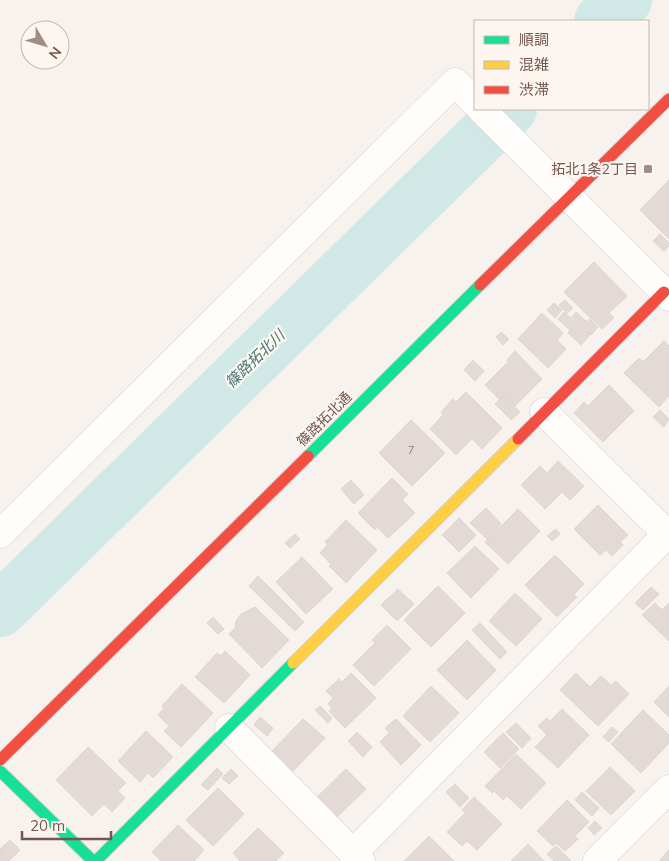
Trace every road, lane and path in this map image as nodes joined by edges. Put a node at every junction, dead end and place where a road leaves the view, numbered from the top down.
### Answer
1 (669, 99) edge
2 (474, 102) edge
3 (482, 110) edge
4 (569, 197) junction
5 (666, 294) edge
6 (544, 412) junction
7 (0, 534) edge
8 (668, 535) edge
9 (229, 728) junction
10 (0, 760) edge
11 (0, 771) edge
12 (669, 788) edge
13 (357, 857) edge
14 (94, 861) edge
15 (597, 861) edge

1 - 4 street, 篠路拓北通
2 - 7 street
3 - 4 street
4 - 5 street
4 - 10 street, 篠路拓北通
5 - 6 street
6 - 8 street
6 - 9 street
8 - 13 street
9 - 13 street
9 - 14 street
11 - 14 street
12 - 15 street

